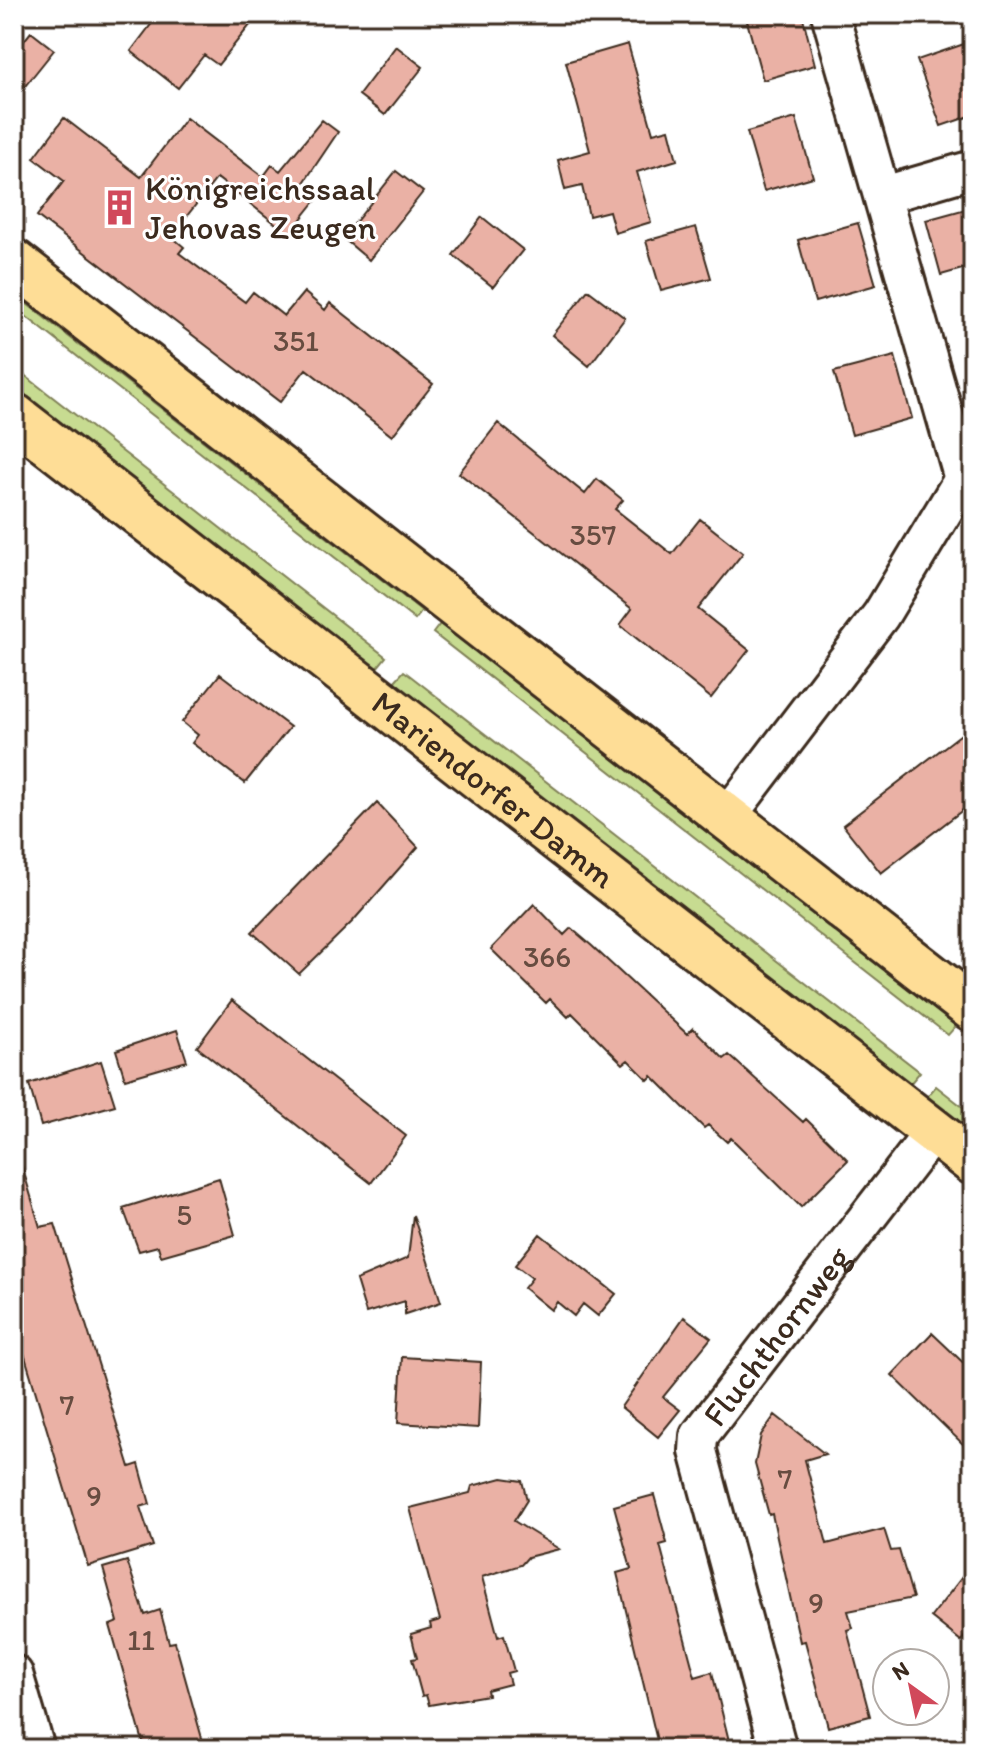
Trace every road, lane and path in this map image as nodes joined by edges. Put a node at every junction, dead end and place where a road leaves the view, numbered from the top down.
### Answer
1 (830, 14) edge
2 (973, 169) edge
3 (884, 195) junction
4 (14, 262) edge
5 (14, 416) edge
6 (968, 477) edge
7 (727, 817) junction
8 (973, 1009) edge
9 (933, 1132) junction
10 (973, 1162) edge
11 (14, 1674) edge
12 (36, 1749) edge
13 (778, 1749) edge

1 - 3 street
2 - 3 street
3 - 6 street
4 - 7 main road
5 - 9 main road, Mariendorfer Damm
6 - 7 street
7 - 8 main road
9 - 10 main road, Mariendorfer Damm
9 - 13 street, Fluchthornweg
11 - 12 street

